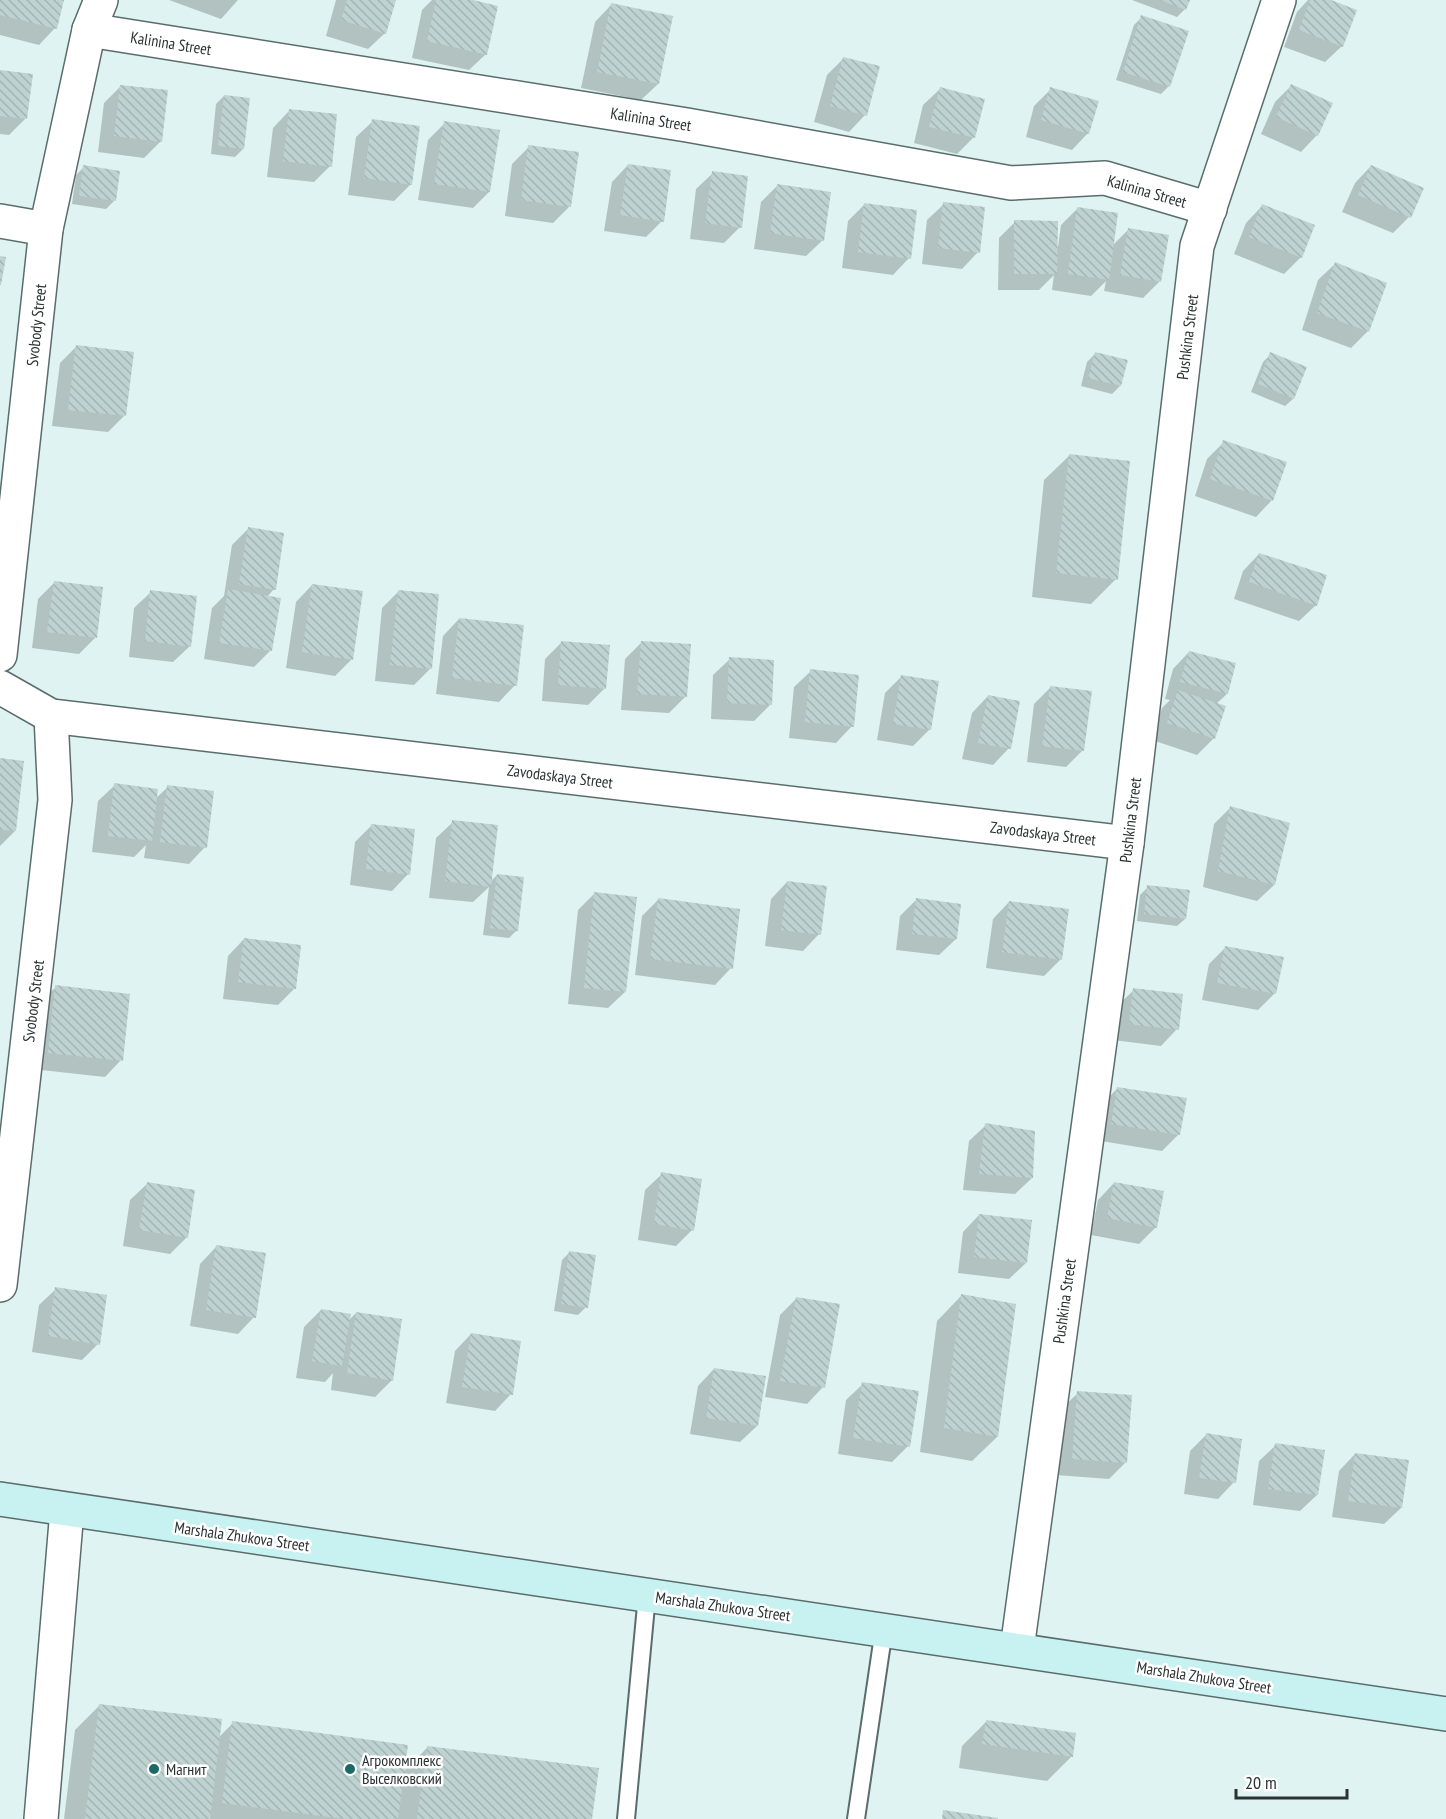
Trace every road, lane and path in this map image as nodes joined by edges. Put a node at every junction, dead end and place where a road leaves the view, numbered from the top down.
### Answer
1 (1279, 0) edge
2 (95, 15) edge
3 (1210, 209) junction
4 (0, 221) edge
5 (46, 229) junction
6 (0, 655) edge
7 (0, 687) edge
8 (51, 716) junction
9 (1127, 843) junction
10 (0, 1285) edge
11 (0, 1499) edge
12 (67, 1510) junction
13 (647, 1595) junction
14 (884, 1629) junction
15 (1017, 1649) junction
16 (1446, 1714) edge
17 (41, 1819) edge
18 (626, 1819) edge
19 (856, 1819) edge

1 - 3 street, Pushkina Street
2 - 3 street, Kalinina Street
2 - 5 street, Svobody Street
3 - 9 street, Pushkina Street
4 - 5 street
5 - 6 street, Svobody Street
7 - 8 street, Zavodaskaya Street
8 - 9 street, Zavodaskaya Street
8 - 10 street, Svobody Street
9 - 15 street, Pushkina Street
11 - 12 main road, Marshala Zhukova Street
12 - 13 main road, Marshala Zhukova Street
12 - 17 street
13 - 14 main road, Marshala Zhukova Street
13 - 18 lane
14 - 15 main road, Marshala Zhukova Street
14 - 19 lane
15 - 16 main road, Marshala Zhukova Street

